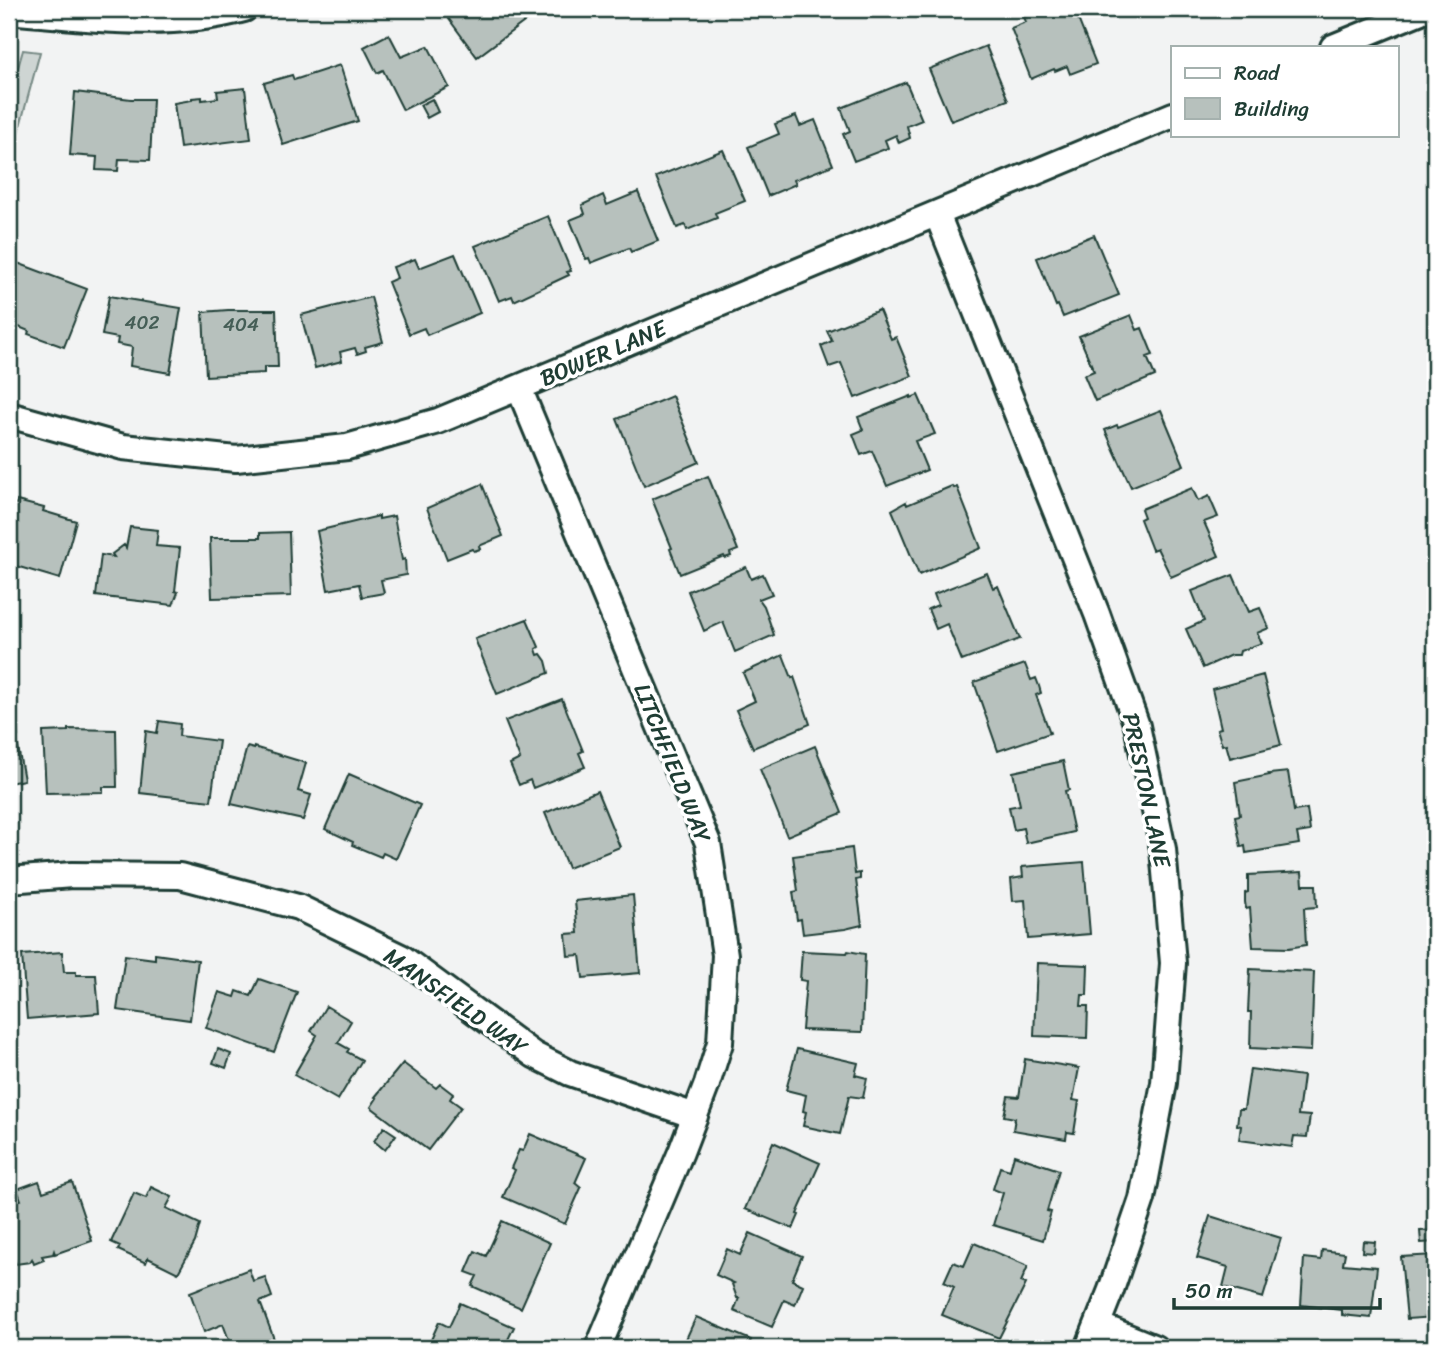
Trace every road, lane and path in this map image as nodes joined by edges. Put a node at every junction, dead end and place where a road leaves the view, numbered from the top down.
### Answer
1 (244, 9) edge
2 (1426, 9) edge
3 (9, 11) edge
4 (1370, 19) edge
5 (1334, 46) edge
6 (1171, 116) edge
7 (937, 214) junction
8 (519, 388) junction
9 (9, 415) edge
10 (9, 880) edge
11 (695, 1116) junction
12 (1098, 1325) junction
13 (598, 1348) edge
14 (1088, 1348) edge
15 (1155, 1348) edge

1 - 3 street
2 - 4 street
4 - 5 street
6 - 7 street, BOWER LANE
7 - 8 street, BOWER LANE
7 - 12 street, PRESTON LANE
8 - 9 street, BOWER LANE
8 - 11 street, LITCHFIELD WAY
10 - 11 street, MANSFIELD WAY
11 - 13 street, LITCHFIELD WAY
12 - 14 street, PRESTON LANE
12 - 15 street

